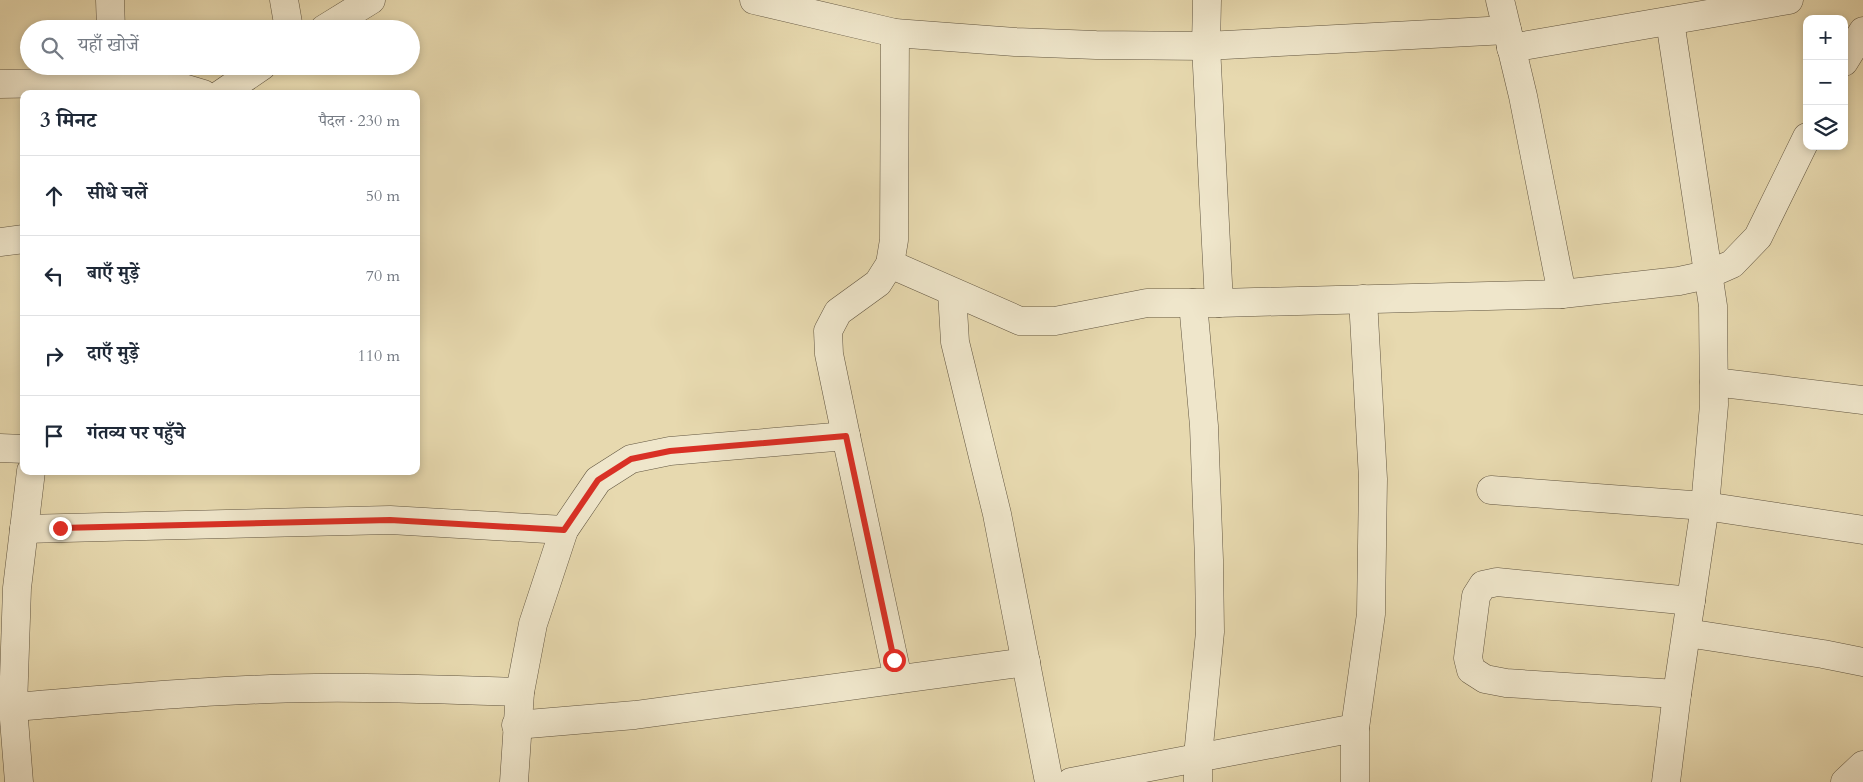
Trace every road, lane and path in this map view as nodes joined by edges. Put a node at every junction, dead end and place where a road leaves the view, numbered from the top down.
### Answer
1 (110, 0) edge
2 (284, 0) edge
3 (371, 0) edge
4 (754, 0) edge
5 (1207, 0) edge
6 (1500, 0) edge
7 (1789, 0) edge
8 (823, 8) edge
9 (111, 20) edge
10 (287, 20) edge
11 (339, 20) edge
12 (1670, 21) junction
13 (1863, 32) edge
14 (895, 33) junction
15 (1509, 39) junction
16 (1206, 46) junction
17 (1845, 60) edge
18 (97, 75) edge
19 (127, 75) edge
20 (249, 75) edge
21 (0, 84) edge
22 (190, 90) edge
23 (227, 90) edge
24 (1803, 145) edge
25 (20, 240) edge
26 (0, 242) edge
27 (890, 264) junction
28 (1707, 275) junction
29 (952, 292) junction
30 (1562, 294) junction
31 (1363, 299) junction
32 (1206, 303) junction
33 (1714, 382) junction
34 (1863, 400) edge
35 (846, 436) junction
36 (0, 448) edge
37 (20, 449) edge
38 (31, 475) edge
39 (1491, 490) dead end
40 (1705, 506) junction
41 (24, 529) junction
42 (564, 530) junction
43 (1863, 530) edge
44 (1691, 601) junction
45 (1687, 633) junction
46 (7, 655) edge
47 (1026, 662) junction
48 (1863, 662) edge
49 (898, 678) junction
50 (520, 692) junction
51 (1677, 694) junction
52 (13, 707) junction
53 (516, 725) junction
54 (1356, 728) junction
55 (1863, 765) edge
56 (1198, 769) edge
57 (19, 782) edge
58 (514, 782) edge
59 (1049, 782) edge
60 (1071, 782) edge
61 (1355, 782) edge
62 (1666, 782) edge
63 (1845, 782) edge

1 - 9 street
2 - 10 street
3 - 11 street
4 - 8 street
5 - 16 street
6 - 15 street
7 - 12 street
8 - 14 street
12 - 15 street
12 - 28 street
13 - 17 street
14 - 16 street
14 - 27 street
15 - 16 street
15 - 30 street
16 - 32 street
18 - 21 street
19 - 22 street
20 - 23 street
24 - 28 street
25 - 26 street
27 - 29 street
27 - 35 street
28 - 30 street
28 - 33 street
29 - 32 street
29 - 47 street
30 - 31 street
31 - 32 street
31 - 54 street
32 - 56 street
33 - 34 street
33 - 40 street
35 - 42 street
35 - 49 street
36 - 37 street
38 - 41 street
39 - 40 street
40 - 43 street
40 - 44 street
41 - 42 street
41 - 46 street
42 - 50 street
44 - 45 street
44 - 51 street
45 - 48 street
45 - 51 street
46 - 52 street
47 - 49 street
47 - 59 street
49 - 53 street
50 - 52 street
50 - 53 street
51 - 62 street
52 - 57 street
53 - 58 street
54 - 56 street
54 - 61 street
55 - 63 street
56 - 60 street

